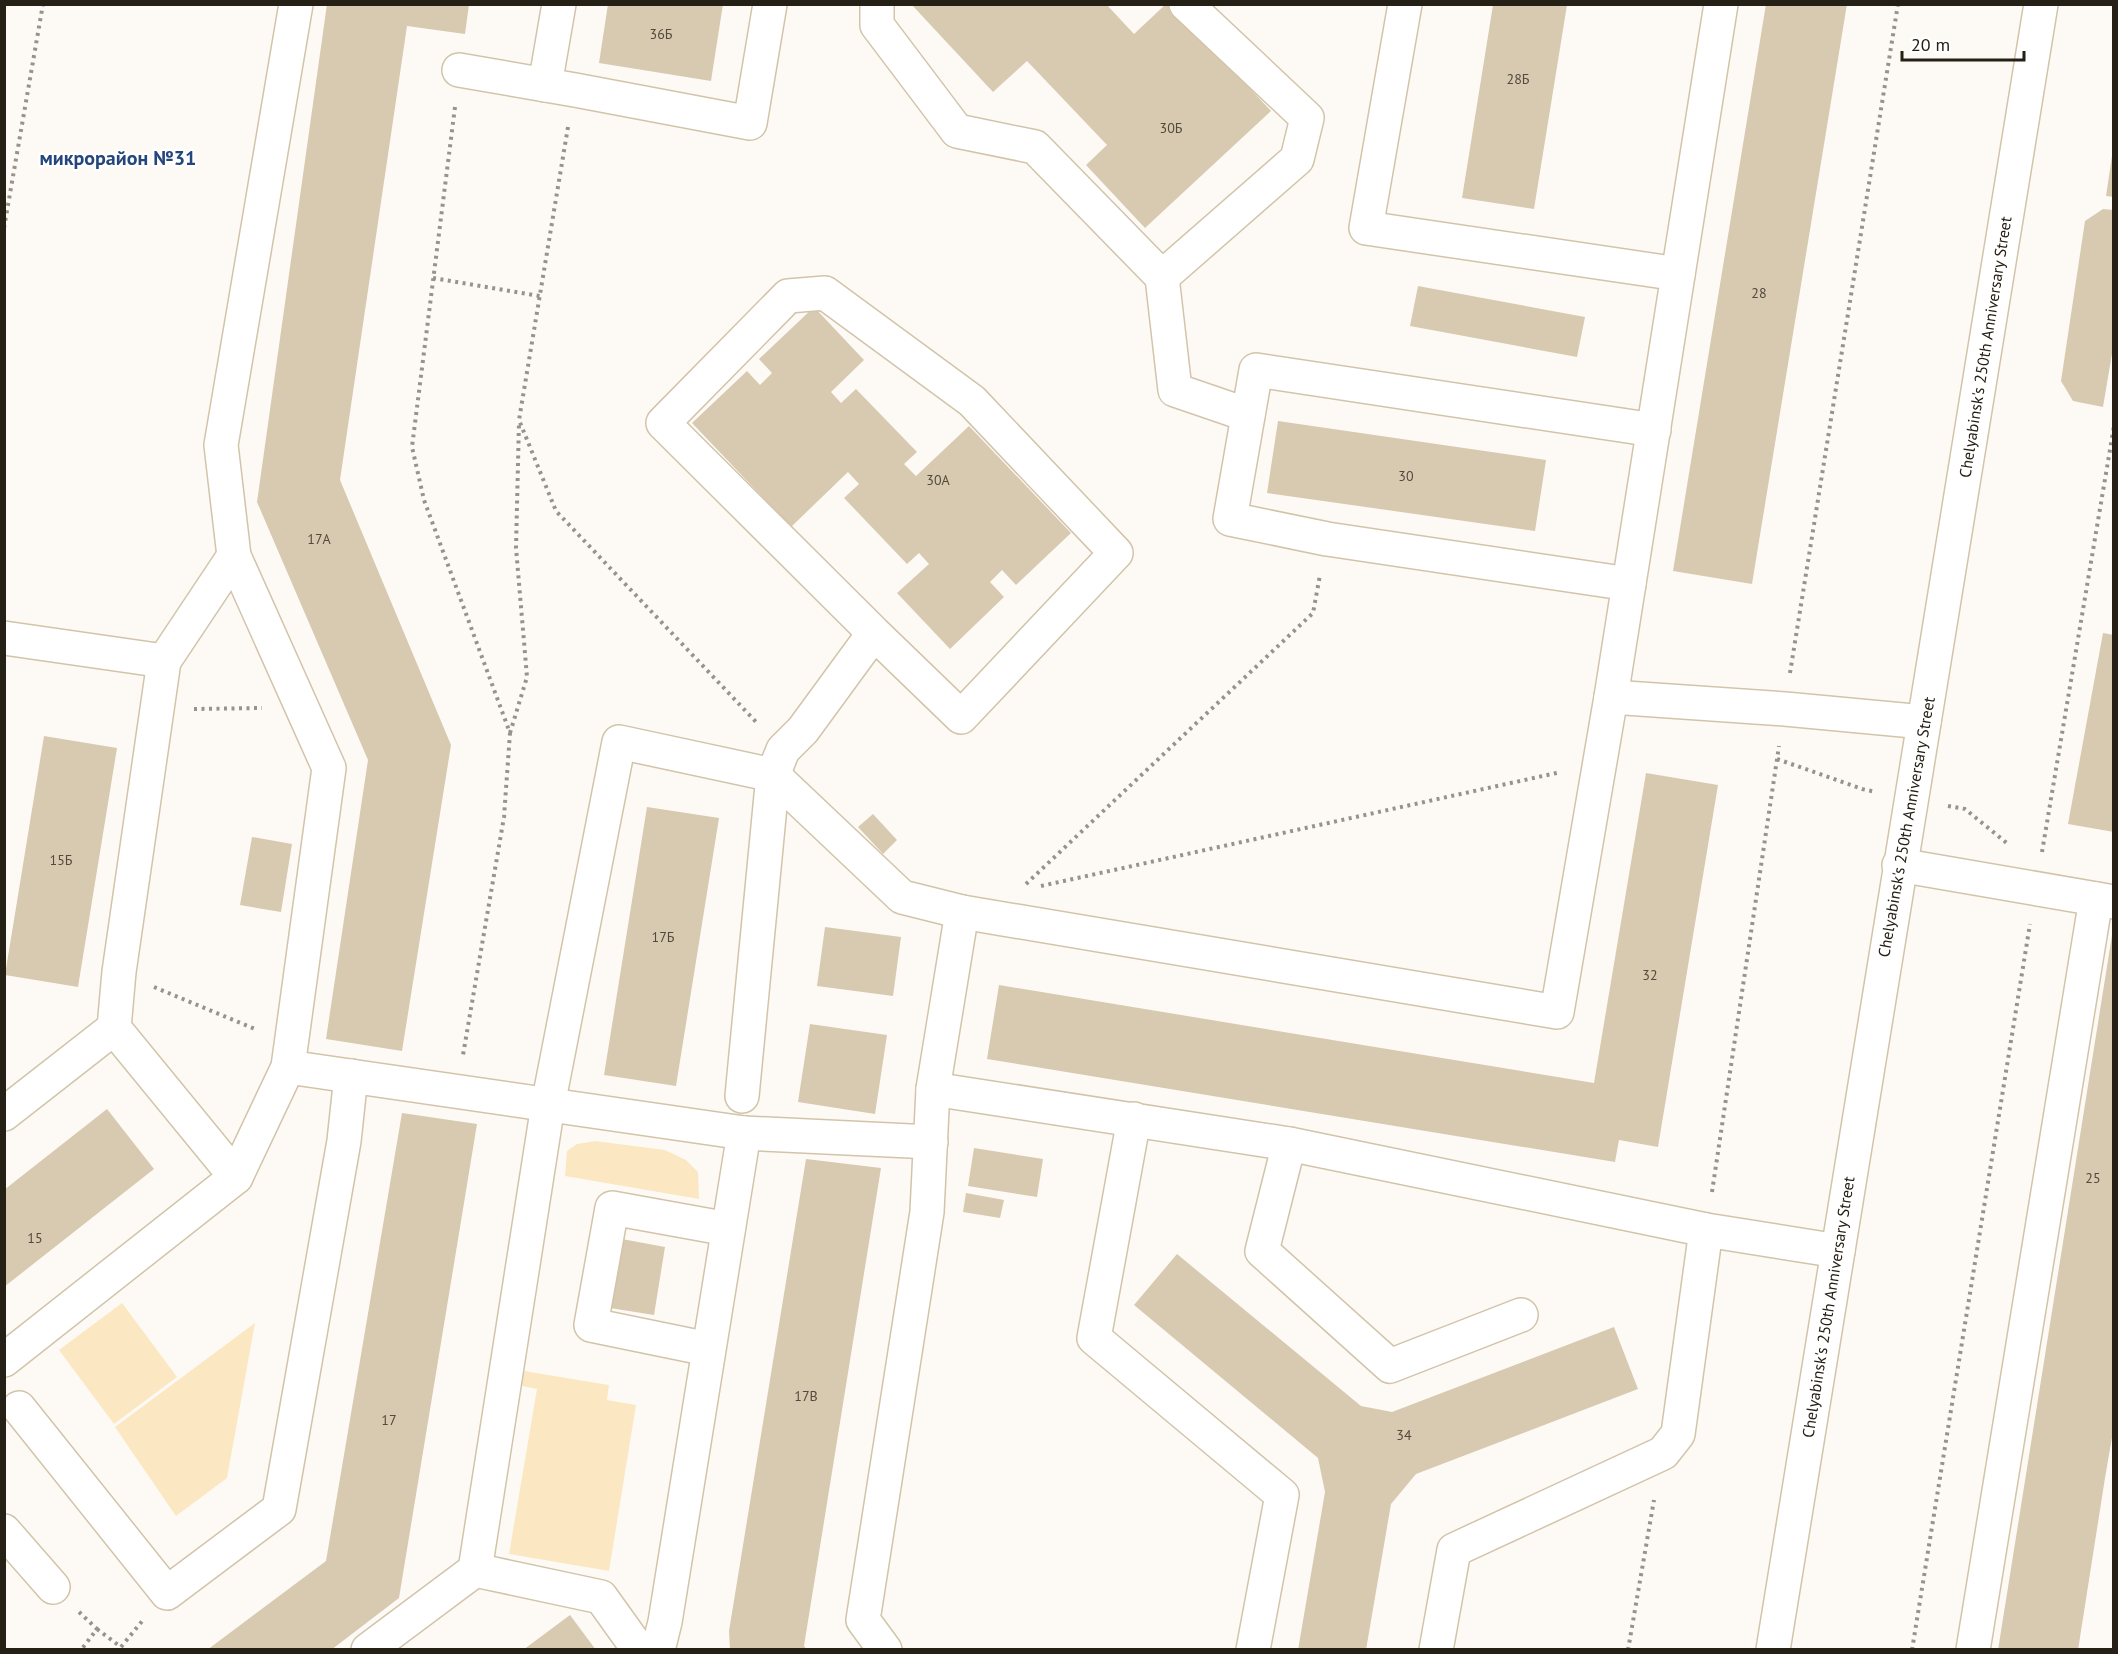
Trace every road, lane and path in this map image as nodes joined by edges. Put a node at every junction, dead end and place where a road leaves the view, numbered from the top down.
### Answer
1 (43, 4) edge
2 (296, 4) edge
3 (559, 4) edge
4 (770, 4) edge
5 (877, 4) edge
6 (1186, 4) edge
7 (1405, 4) edge
8 (1721, 4) edge
9 (1898, 4) edge
10 (2041, 4) edge
11 (459, 70) joint
12 (560, 88) junction
13 (4, 228) edge
14 (1678, 274) junction
15 (1162, 277) junction
16 (433, 278) junction
17 (540, 296) junction
18 (1248, 415) junction
19 (519, 420) junction
20 (2114, 426) edge
21 (1654, 430) junction
22 (1327, 539) junction
23 (234, 556) junction
24 (1629, 584) junction
25 (874, 633) junction
26 (4, 638) edge
27 (164, 661) junction
28 (1611, 697) junction
29 (302, 707) junction
30 (1785, 709) junction
31 (157, 710) junction
32 (1924, 722) junction
33 (510, 733) junction
34 (778, 763) junction
35 (1600, 764) junction
36 (1899, 865) junction
37 (2036, 889) junction
38 (2105, 901) edge
39 (962, 912) junction
40 (119, 972) junction
41 (114, 1028) junction
42 (290, 1056) junction
43 (351, 1076) junction
44 (933, 1089) junction
45 (457, 1091) junction
46 (742, 1096) dead end
47 (548, 1105) junction
48 (4, 1114) edge
49 (1134, 1119) junction
50 (744, 1133) junction
51 (931, 1142) junction
52 (1289, 1144) junction
53 (236, 1178) junction
54 (728, 1229) junction
55 (1706, 1230) junction
56 (1838, 1251) junction
57 (1521, 1315) dead end
58 (708, 1349) junction
59 (4, 1360) edge
60 (19, 1408) dead end
61 (1663, 1453) junction
62 (4, 1531) edge
63 (475, 1570) junction
64 (53, 1587) joint
65 (167, 1593) junction
66 (97, 1629) junction
67 (81, 1650) edge
68 (368, 1650) edge
69 (639, 1650) edge
70 (658, 1650) edge
71 (885, 1650) edge
72 (1253, 1650) edge
73 (1436, 1650) edge
74 (1628, 1650) edge
75 (1773, 1650) edge
76 (1912, 1650) edge
77 (1973, 1650) edge

1 - 13 path
2 - 23 street
3 - 12 street
4 - 12 street
5 - 15 street
6 - 15 street
7 - 14 street
8 - 14 street
9 - 30 path
10 - 32 street, Chelyabinsk's 250th Anniversary Street
11 - 12 street
11 - 16 path
12 - 17 path
14 - 21 street
15 - 18 street
16 - 17 path
16 - 33 path
17 - 19 path
18 - 21 street
18 - 22 street
19 - 33 path
19 - 34 path
20 - 37 path
21 - 24 street
22 - 24 street
22 - 35 path
23 - 27 street
23 - 29 street
24 - 28 street
25 - 25 street
25 - 34 street
26 - 27 street
27 - 31 street
28 - 30 street
28 - 35 street
29 - 31 path
29 - 42 street
30 - 32 street
30 - 55 path
31 - 40 street
32 - 36 street, Chelyabinsk's 250th Anniversary Street
33 - 45 path
34 - 39 street
34 - 46 street
34 - 47 street
35 - 39 street
36 - 37 street
36 - 56 street, Chelyabinsk's 250th Anniversary Street
37 - 38 street
37 - 76 path
38 - 77 street
39 - 44 street
40 - 41 street
40 - 42 path
41 - 48 street
41 - 53 street
42 - 43 street
42 - 53 street
43 - 45 street
43 - 65 street
44 - 49 street
44 - 51 street
45 - 47 street
47 - 50 street
47 - 63 street
49 - 52 street
49 - 72 street
50 - 51 street
50 - 54 street
51 - 71 street
52 - 55 street
52 - 57 street
53 - 59 street
54 - 58 street
54 - 58 street
55 - 56 street
55 - 61 street
56 - 75 street, Chelyabinsk's 250th Anniversary Street
58 - 70 street
60 - 65 street
61 - 73 street
61 - 74 path
62 - 64 street
63 - 68 street
63 - 69 street
64 - 66 path
65 - 66 path
66 - 67 path

